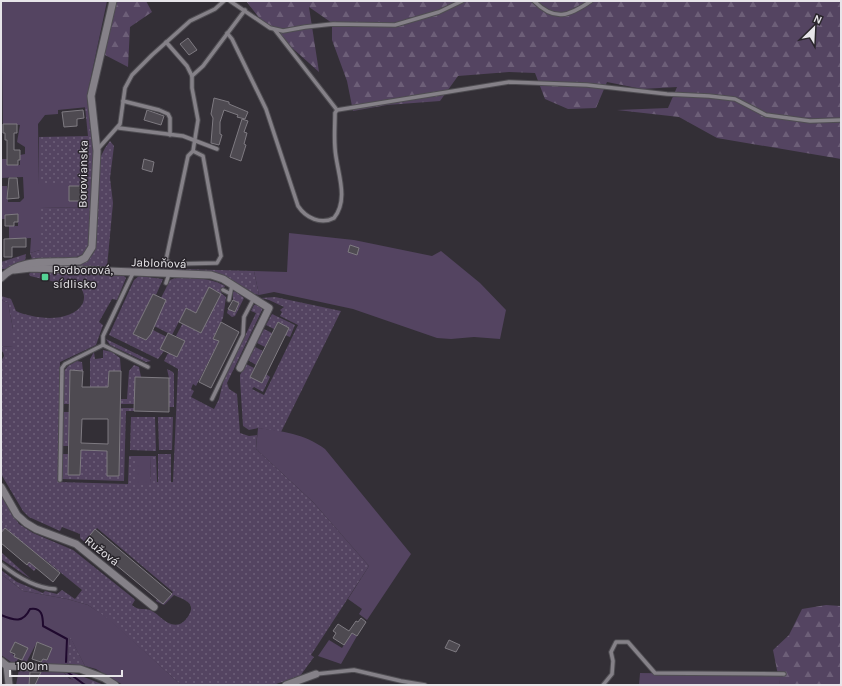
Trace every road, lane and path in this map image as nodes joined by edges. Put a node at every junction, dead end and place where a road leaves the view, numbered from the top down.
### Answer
1 (113, 1) edge
2 (224, 1) edge
3 (230, 1) edge
4 (462, 1) edge
5 (534, 1) edge
6 (592, 1) edge
7 (245, 10) junction
8 (275, 30) junction
9 (227, 33) junction
10 (166, 42) junction
11 (192, 76) junction
12 (123, 101) junction
13 (337, 110) junction
14 (841, 120) edge
15 (119, 128) junction
16 (170, 135) junction
17 (195, 140) junction
18 (217, 149) dead end
19 (96, 151) junction
20 (193, 151) junction
21 (10, 271) junction
22 (133, 273) junction
23 (169, 274) junction
24 (1, 278) edge
25 (166, 283) dead end
26 (232, 284) junction
27 (223, 290) dead end
28 (229, 293) junction
29 (254, 298) junction
30 (229, 300) dead end
31 (103, 345) junction
32 (148, 367) dead end
33 (240, 368) dead end
34 (212, 399) dead end
35 (60, 480) dead end
36 (1, 487) edge
37 (1, 564) edge
38 (55, 589) dead end
39 (154, 607) dead end
40 (4, 663) edge
41 (316, 674) joint
42 (784, 674) dead end
43 (8, 685) edge
44 (115, 685) edge
45 (286, 685) edge
46 (425, 685) edge
47 (603, 685) edge

1 - 19 street, Borovianska
2 - 10 lane
3 - 7 lane
4 - 8 lane
5 - 6 lane
7 - 8 lane
7 - 9 lane
8 - 13 lane
9 - 11 lane
9 - 13 lane
10 - 11 lane
10 - 12 lane
11 - 17 lane
12 - 15 lane
12 - 16 lane
13 - 14 lane
15 - 16 lane
15 - 19 lane
16 - 17 lane
17 - 18 lane
17 - 20 lane
19 - 21 street, Borovianska
20 - 20 lane
21 - 22 street, Jabloňová
21 - 24 street, Borovianska
22 - 23 street, Jabloňová
22 - 31 lane
23 - 25 lane
23 - 26 street, Jabloňová
26 - 28 lane
26 - 29 street, Jabloňová
27 - 28 lane
28 - 30 lane
29 - 33 street, Jabloňová
29 - 34 lane
31 - 32 lane
31 - 35 lane
36 - 39 street, Ružová
37 - 38 lane
40 - 43 street
40 - 44 street
41 - 45 street
41 - 46 lane
42 - 47 lane

